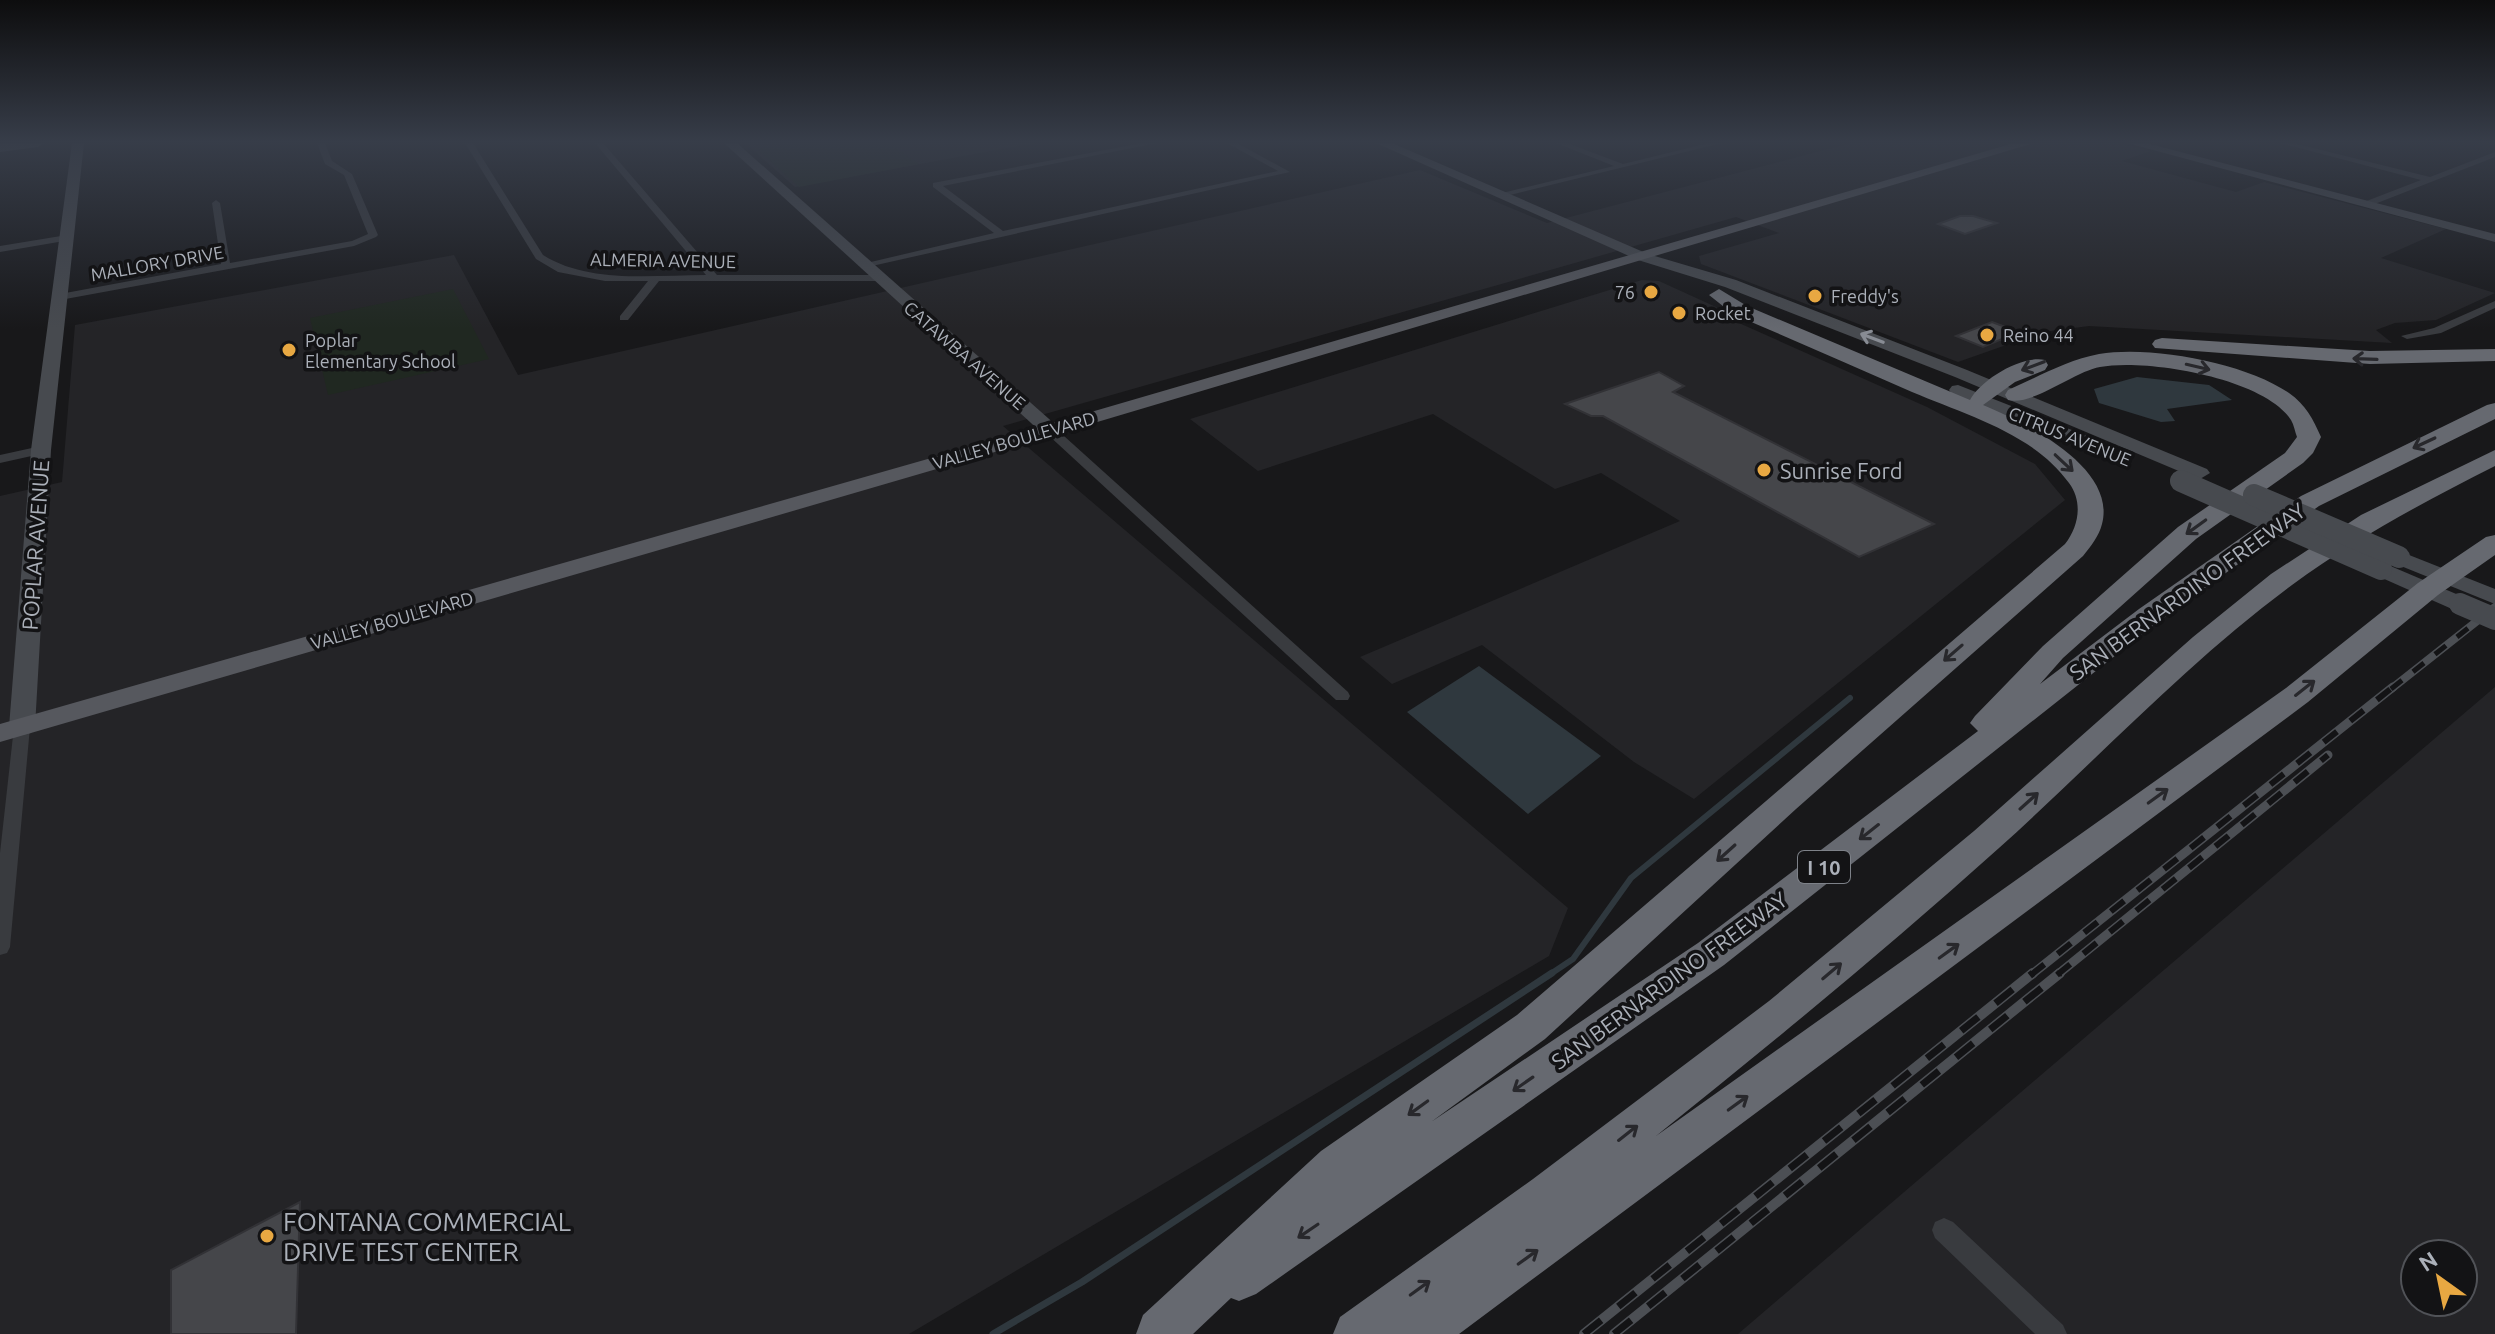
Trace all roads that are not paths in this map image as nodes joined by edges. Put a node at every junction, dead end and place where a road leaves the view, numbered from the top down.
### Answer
1 (71, 205) edge
2 (216, 205) edge
3 (361, 205) edge
4 (507, 205) edge
5 (652, 205) edge
6 (798, 205) edge
7 (963, 205) edge
8 (1136, 205) edge
9 (1528, 205) edge
10 (1817, 205) edge
11 (2372, 205) edge
12 (1002, 235) junction
13 (67, 238) junction
14 (2495, 238) edge
15 (0, 249) edge
16 (1643, 257) junction
17 (863, 265) junction
18 (226, 266) junction
19 (714, 278) junction
20 (877, 278) junction
21 (655, 279) junction
22 (1719, 295) junction
23 (60, 297) junction
24 (2495, 304) edge
25 (624, 318) dead end
26 (2407, 336) dead end
27 (2495, 355) edge
28 (1997, 393) junction
29 (2495, 410) edge
30 (1050, 430) junction
31 (41, 450) junction
32 (2495, 457) edge
33 (0, 459) edge
34 (2191, 477) junction
35 (2495, 543) edge
36 (2461, 591) edge
37 (2495, 619) edge
38 (1342, 696) dead end
39 (11, 730) edge
40 (1919, 794) junction
41 (0, 947) edge
42 (1944, 1230) dead end
43 (1159, 1333) edge
44 (1357, 1334) edge
45 (1419, 1334) edge
46 (2054, 1334) edge

1 - 13 street, POPLAR AVENUE
2 - 18 street
3 - 18 street, MALLORY DRIVE
4 - 21 street, ALMERIA AVENUE
5 - 19 street
6 - 17 street, CATAWBA AVENUE
7 - 12 street
8 - 12 street
9 - 16 street, CITRUS AVENUE
10 - 16 main road, VALLEY BOULEVARD
11 - 14 street
12 - 17 street
13 - 15 street
13 - 23 street, POPLAR AVENUE
16 - 22 street, CITRUS AVENUE
28 -> 16 street, CITRUS AVENUE
16 - 30 main road, VALLEY BOULEVARD
17 - 20 street, CATAWBA AVENUE
18 - 23 street, MALLORY DRIVE
19 - 20 street, ALMERIA AVENUE
19 - 21 street, ALMERIA AVENUE
20 - 30 street, CATAWBA AVENUE
21 - 25 street
22 - 28 street, CITRUS AVENUE
22 -> 43 highway
23 - 31 street, POPLAR AVENUE
24 - 26 street
27 -> 28 highway
28 - 34 street, CITRUS AVENUE
28 - 34 street, CITRUS AVENUE
28 -> 40 highway
29 -> 40 highway, SAN BERNARDINO FREEWAY / I 10
30 - 38 street, CATAWBA AVENUE
30 - 39 main road, VALLEY BOULEVARD
31 - 33 street
31 - 39 street, POPLAR AVENUE
44 -> 32 highway
34 - 36 street, CITRUS AVENUE, bridge
35 - 36 highway
36 - 37 street, CITRUS AVENUE, bridge
45 -> 36 highway
39 - 41 street, POPLAR AVENUE
40 -> 43 highway, SAN BERNARDINO FREEWAY / I 10
42 - 46 street

